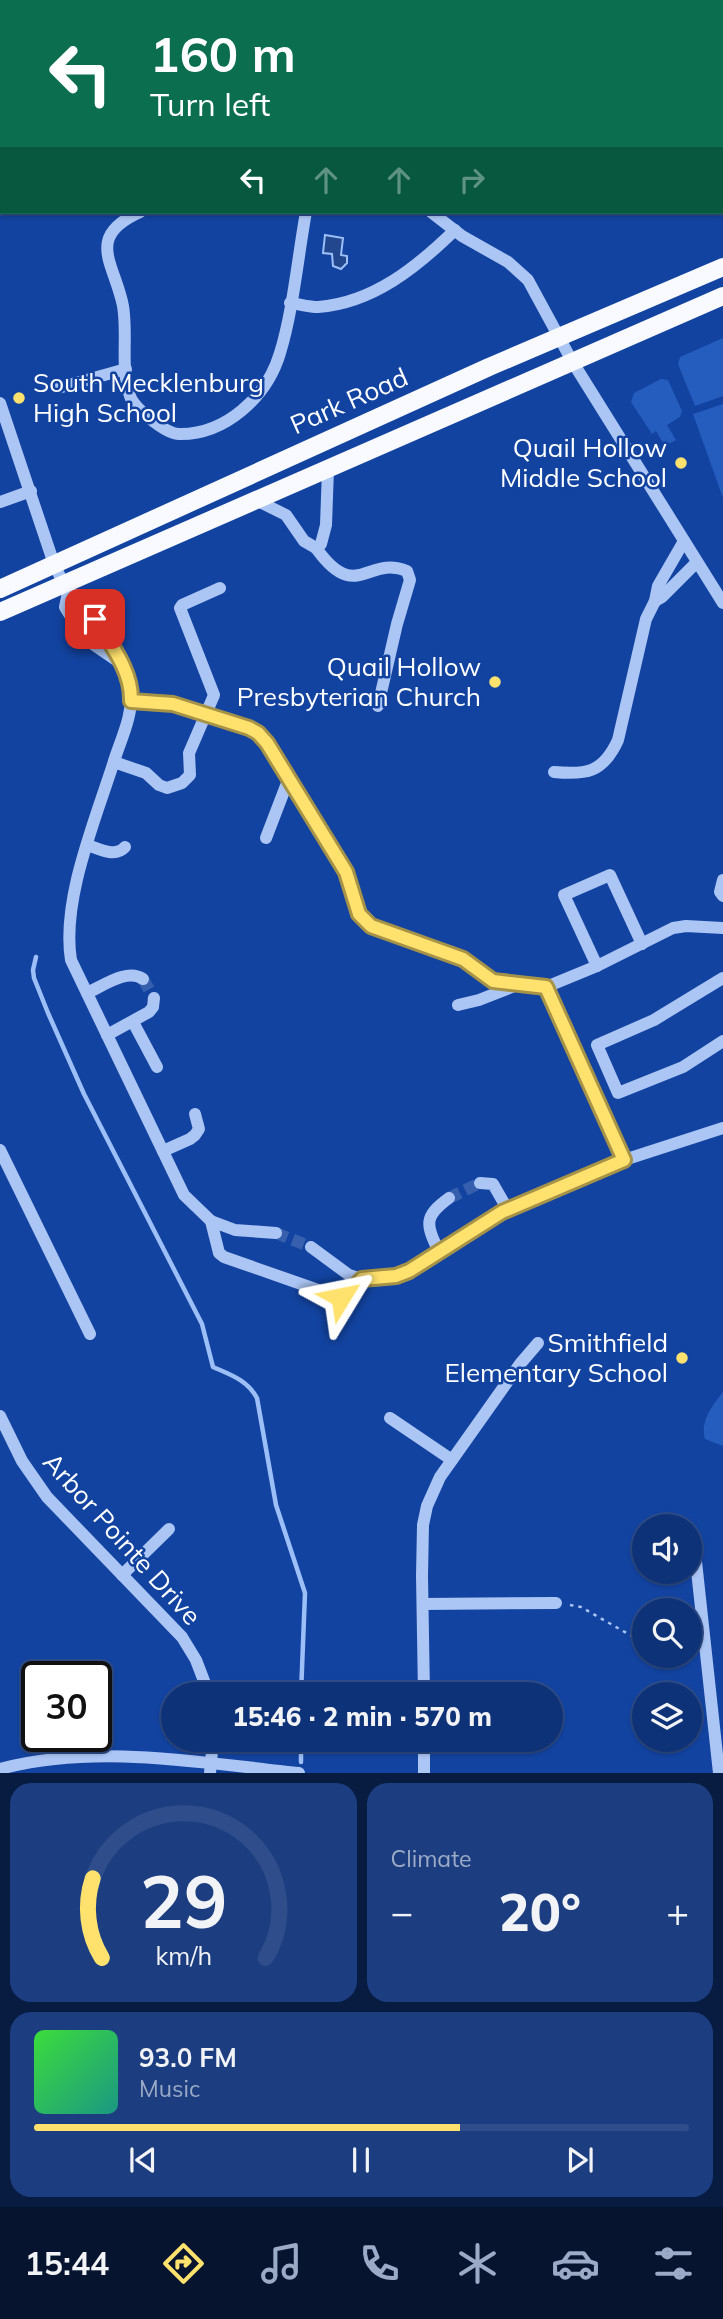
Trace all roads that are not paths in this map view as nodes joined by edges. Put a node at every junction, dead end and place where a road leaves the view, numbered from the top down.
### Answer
1 (306, 214) edge
2 (433, 214) edge
3 (121, 216) edge
4 (455, 230) junction
5 (723, 267) edge
6 (723, 296) edge
7 (290, 303) junction
8 (559, 337) junction
9 (572, 361) junction
10 (125, 369) junction
11 (58, 388) dead end
12 (0, 403) edge
13 (328, 469) junction
14 (31, 491) junction
15 (256, 500) junction
16 (0, 502) edge
17 (684, 541) junction
18 (316, 548) junction
19 (697, 562) junction
20 (54, 564) junction
21 (66, 588) junction
22 (0, 589) edge
23 (220, 589) dead end
24 (655, 601) junction
25 (723, 603) edge
26 (0, 612) edge
27 (122, 664) junction
28 (131, 701) junction
29 (378, 706) dead end
30 (206, 714) junction
31 (114, 762) junction
32 (554, 772) dead end
33 (289, 778) junction
34 (266, 838) dead end
35 (87, 845) junction
36 (125, 847) dead end
37 (723, 880) edge
38 (723, 896) edge
39 (723, 928) edge
40 (642, 944) junction
41 (597, 966) junction
42 (723, 978) edge
43 (143, 979) dead end
44 (519, 984) junction
45 (546, 987) junction
46 (87, 993) junction
47 (154, 998) dead end
48 (458, 1004) dead end
49 (132, 1022) junction
50 (107, 1035) junction
51 (723, 1041) edge
52 (157, 1067) dead end
53 (195, 1114) dead end
54 (723, 1128) edge
55 (0, 1150) edge
56 (163, 1151) junction
57 (624, 1160) junction
58 (480, 1183) dead end
59 (449, 1198) tunnel mouth
60 (508, 1210) junction
61 (211, 1221) junction
62 (276, 1233) tunnel mouth
63 (311, 1247) tunnel mouth
64 (439, 1252) junction
65 (362, 1279) junction
66 (90, 1334) dead end
67 (538, 1343) dead end
68 (0, 1416) edge
69 (390, 1418) dead end
70 (452, 1460) junction
71 (169, 1528) dead end
72 (122, 1575) junction
73 (699, 1584) edge
74 (556, 1603) road end
75 (423, 1604) junction
76 (204, 1682) edge
77 (424, 1682) edge
78 (424, 1752) edge
79 (211, 1768) edge
80 (0, 1769) edge
81 (299, 1773) edge
82 (424, 1773) edge
83 (719, 1773) edge

1 - 7 street, Park Road
2 - 4 street
3 - 10 street, Park Road
4 - 7 street
4 - 8 street
5 - 8 main road, Park Road
6 - 9 main road, Park Road
7 - 10 street, Park Road
8 - 9 street
8 - 20 main road, Park Road
9 - 13 main road, Park Road
9 - 17 street
10 - 11 street
12 - 14 street
13 - 15 main road, Park Road
13 - 18 street
14 - 16 street
14 - 20 street
15 - 18 street
15 - 21 main road, Park Road
17 - 19 street
17 - 24 street
18 - 29 street
19 - 24 street
19 - 25 street
20 - 21 street
20 - 22 main road, Park Road
21 - 26 main road, Park Road
21 - 27 street
21 - 27 street
23 - 30 street
24 - 32 street
27 - 28 street
28 - 30 street
28 - 31 street
30 - 31 street
30 - 33 street
31 - 35 street
33 - 34 street
33 - 44 street
35 - 36 street
35 - 46 street
37 - 38 street
39 - 40 street
40 - 41 street
40 - 41 street
41 - 45 street
42 - 51 street
43 - 46 street
44 - 45 street
44 - 48 street
45 - 57 street
46 - 50 street
47 - 49 street
49 - 50 street
49 - 52 street
50 - 56 street
53 - 56 street
54 - 57 street
55 - 66 street
56 - 61 street
57 - 60 street
58 - 60 street
59 - 64 street
60 - 64 street
61 - 62 street
61 - 65 street
63 - 65 street
64 - 65 street
67 - 70 street
68 - 72 street, Arbor Pointe Drive
69 - 70 street
70 - 75 street
71 - 72 street
72 - 76 street, Arbor Pointe Drive
73 - 83 street
74 - 75 street
75 - 77 street
78 - 82 street
79 - 80 street
79 - 81 street

